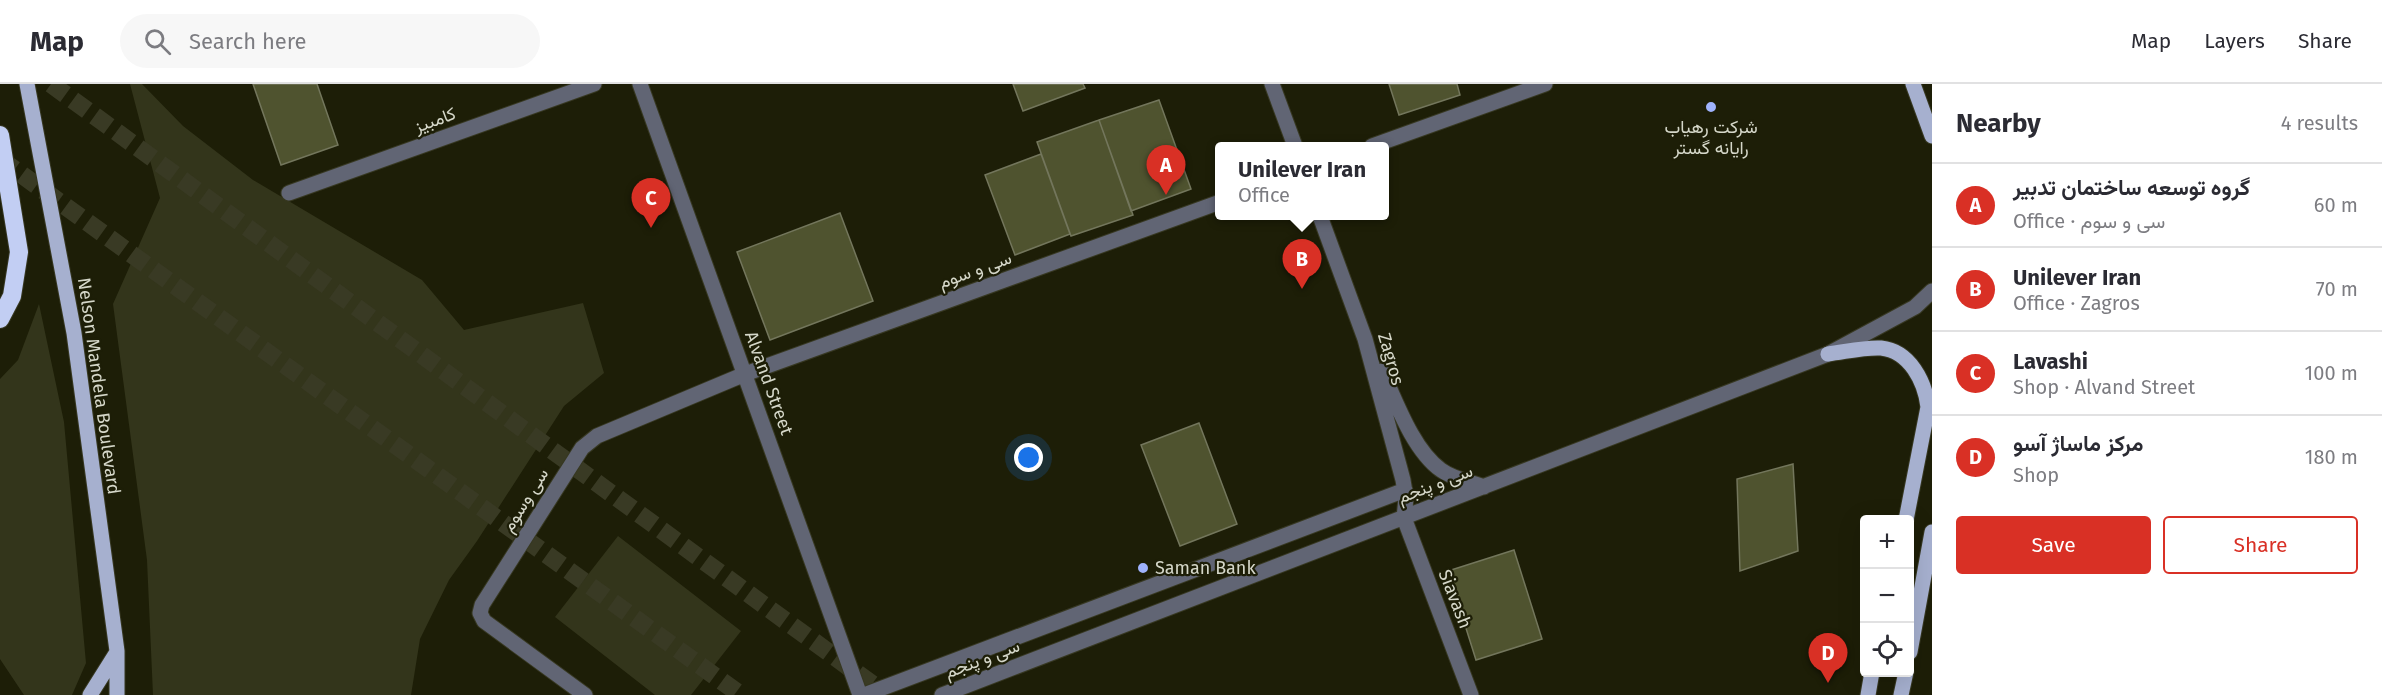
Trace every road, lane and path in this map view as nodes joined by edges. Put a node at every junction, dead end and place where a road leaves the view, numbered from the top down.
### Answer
1 (27, 84) edge
2 (594, 84) edge
3 (640, 84) edge
4 (1272, 84) edge
5 (1545, 84) edge
6 (1913, 84) edge
7 (0, 135) edge
8 (1932, 136) edge
9 (1293, 142) edge
10 (1386, 142) edge
11 (289, 193) dead end
12 (1215, 204) edge
13 (1321, 220) edge
14 (1932, 291) edge
15 (0, 319) edge
16 (1365, 339) junction
17 (1828, 354) junction
18 (745, 374) junction
19 (1484, 487) junction
20 (1405, 490) junction
21 (1907, 515) edge
22 (1404, 518) junction
23 (1932, 532) edge
24 (1914, 630) edge
25 (117, 651) junction
26 (1871, 677) edge
27 (1905, 677) edge
28 (90, 695) edge
29 (117, 695) edge
30 (585, 695) edge
31 (862, 695) edge
32 (942, 695) edge
33 (1471, 695) edge
34 (1868, 695) edge
35 (1901, 695) edge

1 - 25 main road, Nelson Mandela Boulevard
2 - 11 street, کامبیز
3 - 18 street, Alvand Street
4 - 9 street
5 - 10 street
6 - 8 main road
7 - 15 highway
12 - 18 street, سی و سوم
13 - 16 street, Zagros
14 - 17 street, سی و پنجم
16 - 19 street
16 - 20 street, Zagros
17 - 19 street, سی و پنجم
17 - 21 main road
18 - 30 street, سی وسوم
18 - 31 street, Alvand Street
19 - 22 street, سی و پنجم
20 - 22 street, Zagros
20 - 31 street, سی و پنجم
22 - 32 street, سی و پنجم
22 - 33 street, Siavash
23 - 24 main road
25 - 28 main road
25 - 29 main road, Nelson Mandela Boulevard
26 - 34 main road
27 - 35 main road

